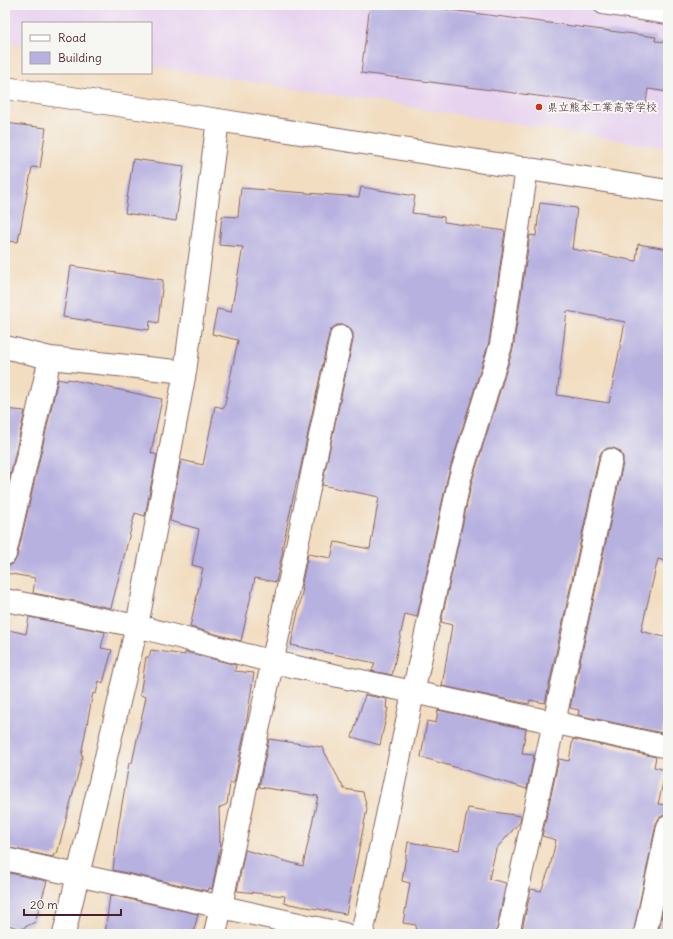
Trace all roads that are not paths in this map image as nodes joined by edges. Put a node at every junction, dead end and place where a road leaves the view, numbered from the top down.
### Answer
1 (603, 5) edge
2 (668, 15) edge
3 (5, 88) edge
4 (218, 120) junction
5 (527, 168) junction
6 (668, 190) edge
7 (341, 336) dead end
8 (5, 347) edge
9 (50, 358) junction
10 (185, 372) junction
11 (611, 460) dead end
12 (5, 554) edge
13 (5, 600) edge
14 (137, 626) junction
15 (272, 662) junction
16 (413, 693) junction
17 (554, 722) junction
18 (668, 747) edge
19 (668, 827) edge
20 (5, 859) edge
21 (78, 875) junction
22 (221, 907) junction
23 (64, 934) edge
24 (215, 934) edge
25 (344, 934) edge
26 (362, 934) edge
27 (508, 934) edge
28 (645, 934) edge

1 - 2 lane
3 - 4 street
4 - 5 street
4 - 10 street
5 - 6 street
5 - 16 street
7 - 15 street
8 - 9 street
9 - 10 street
9 - 12 street
10 - 14 street
11 - 17 street
13 - 14 street
14 - 15 street
14 - 21 street
15 - 16 street
15 - 22 street
16 - 17 street
16 - 26 street
17 - 18 street
17 - 27 street
19 - 28 street
20 - 21 street
21 - 22 street
21 - 23 street
22 - 24 street
22 - 25 street

